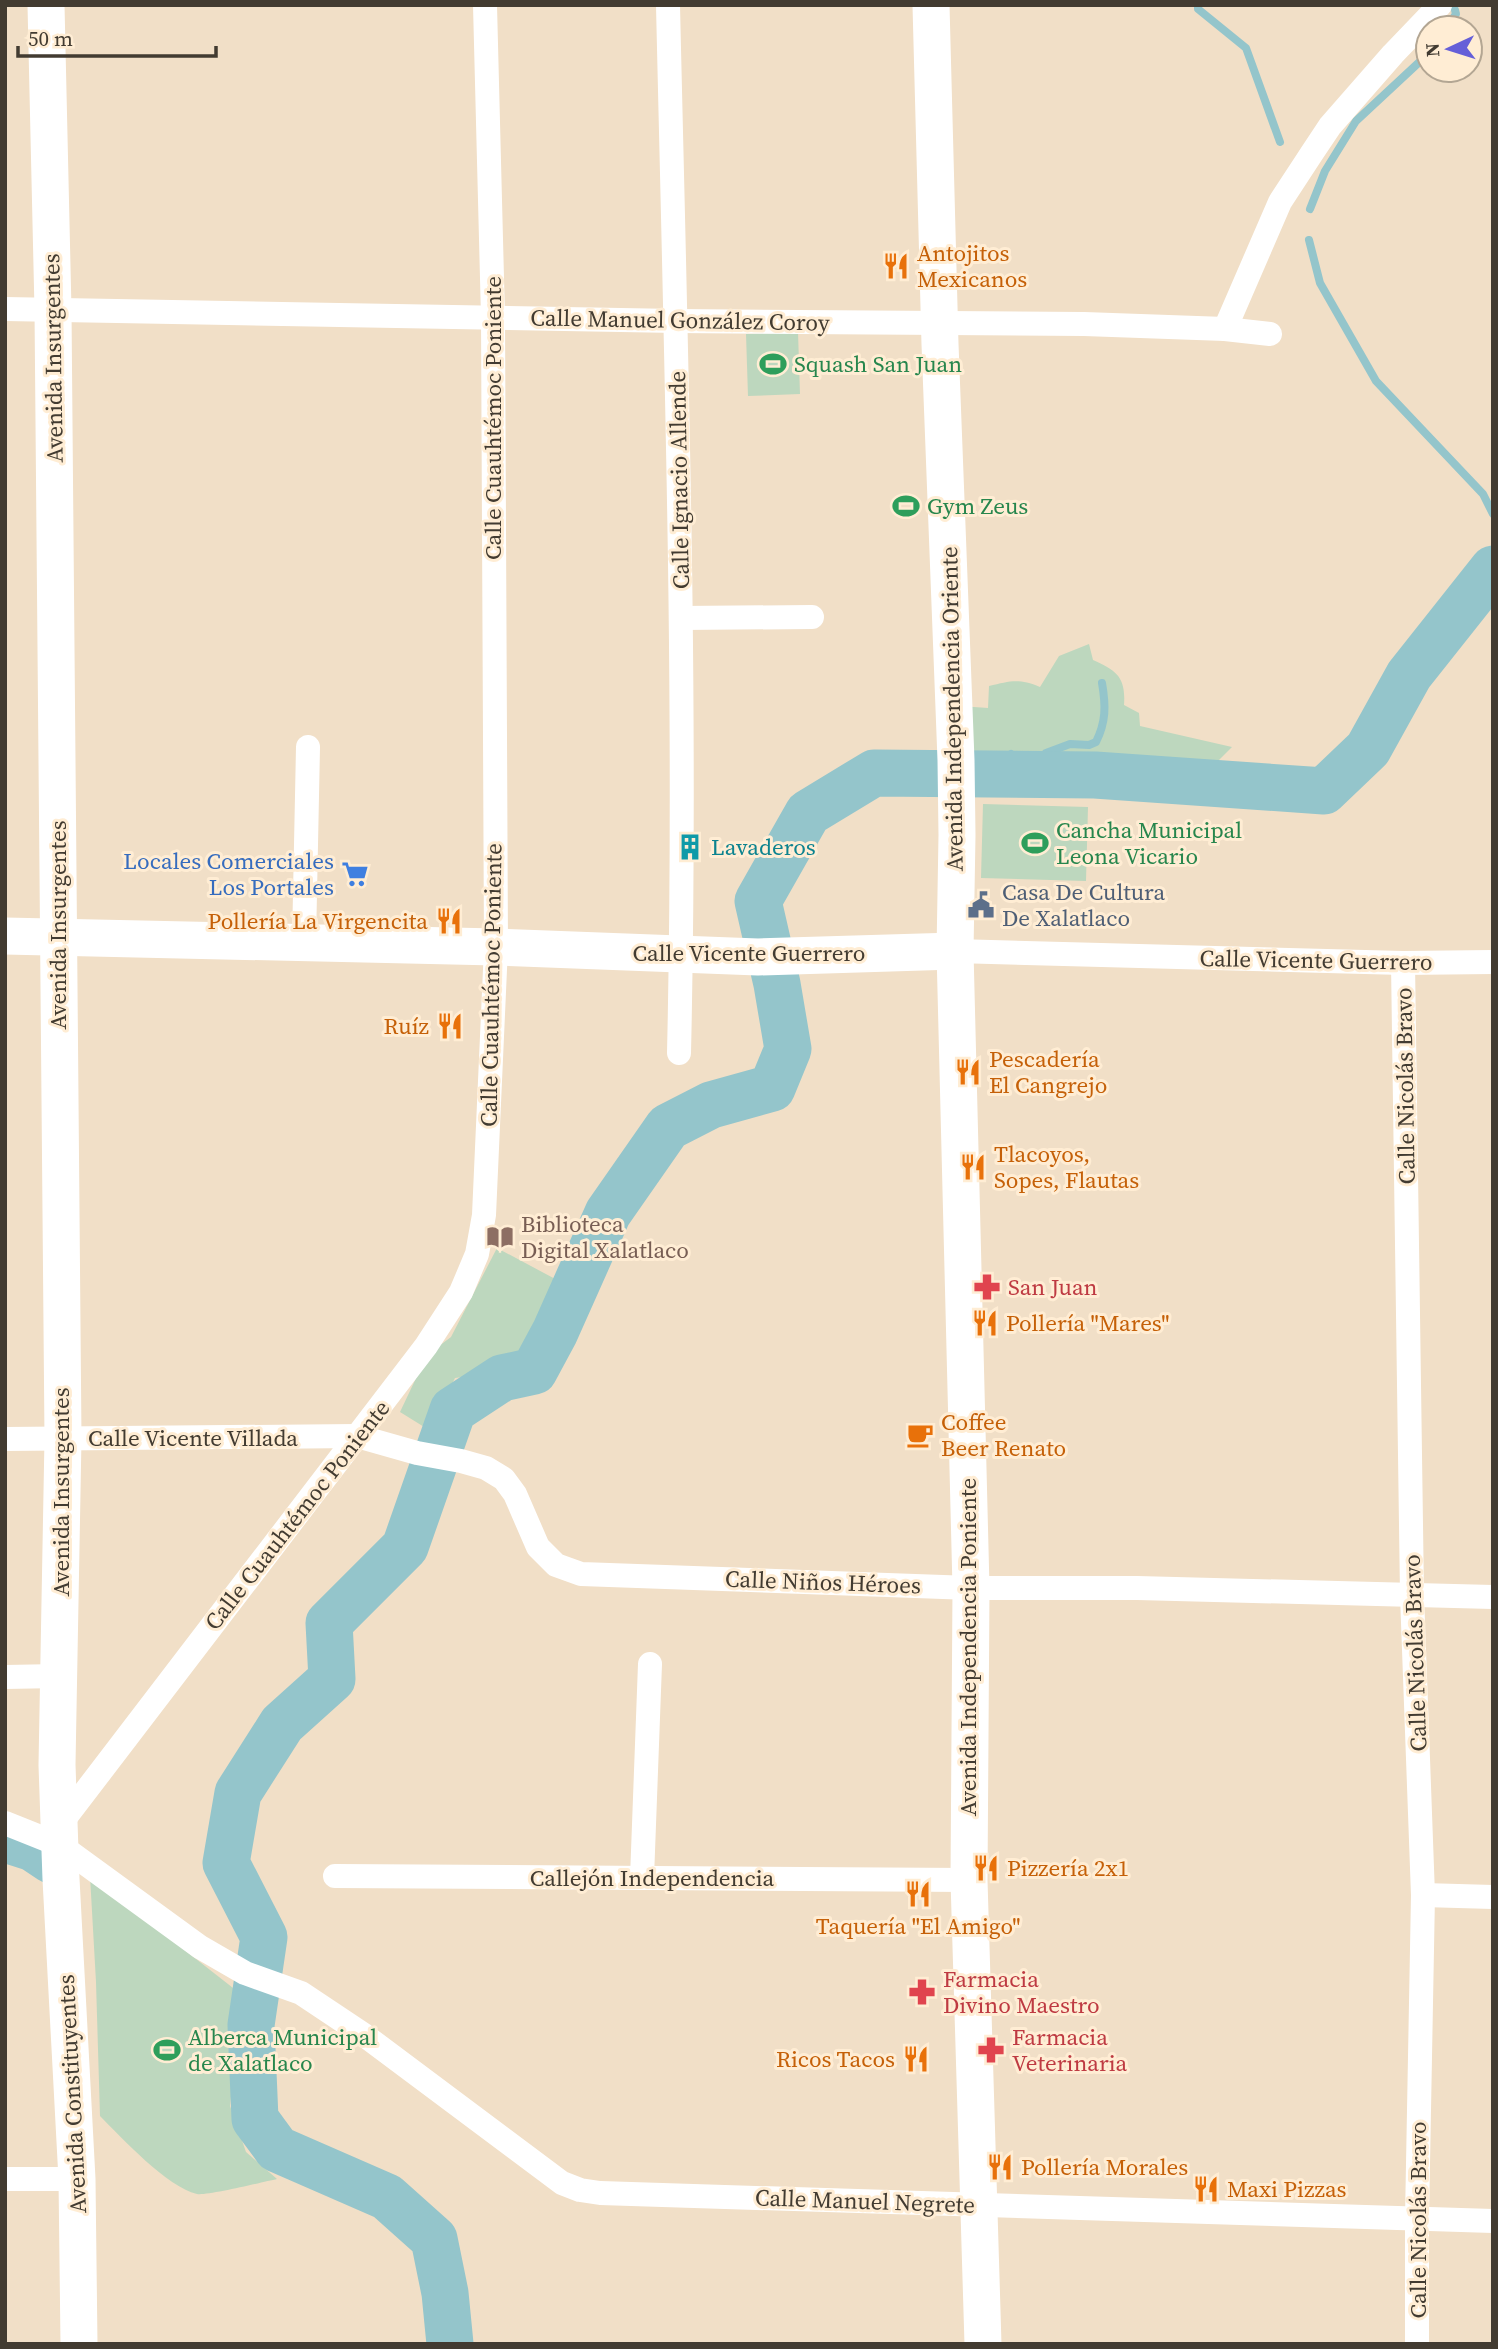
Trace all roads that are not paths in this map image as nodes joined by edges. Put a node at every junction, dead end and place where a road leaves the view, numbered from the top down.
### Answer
1 (46, 5) edge
2 (485, 5) edge
3 (668, 5) edge
4 (932, 5) edge
5 (1440, 5) edge
6 (5, 309) edge
7 (53, 310) junction
8 (493, 317) junction
9 (677, 321) junction
10 (940, 322) junction
11 (1225, 329) junction
12 (1270, 334) dead end
13 (812, 617) dead end
14 (681, 618) junction
15 (308, 747) dead end
16 (5, 936) edge
17 (58, 938) junction
18 (304, 942) junction
19 (496, 947) junction
20 (955, 951) junction
21 (681, 955) junction
22 (1493, 962) edge
23 (1404, 963) junction
24 (679, 1053) dead end
25 (357, 1436) junction
26 (63, 1438) junction
27 (5, 1439) edge
28 (461, 1461) joint
29 (971, 1588) junction
30 (1412, 1595) junction
31 (1493, 1597) edge
32 (650, 1664) dead end
33 (59, 1675) junction
34 (5, 1678) edge
35 (5, 1824) edge
36 (59, 1836) junction
37 (335, 1876) dead end
38 (642, 1878) junction
39 (969, 1880) junction
40 (1423, 1895) junction
41 (1493, 1897) edge
42 (5, 2179) edge
43 (77, 2179) junction
44 (979, 2205) junction
45 (1417, 2218) junction
46 (1493, 2221) edge
47 (79, 2344) edge
48 (983, 2344) edge
49 (1417, 2344) edge

1 - 7 main road, Avenida Insurgentes
2 - 8 street, Calle Cuauhtémoc Poniente
3 - 9 street, Calle Ignacio Allende
4 - 10 main road, Avenida Independencia Oriente
5 - 11 street
6 - 7 street, Calle Manuel González Coroy
7 - 8 street, Calle Manuel González Coroy
7 - 17 main road, Avenida Insurgentes
8 - 9 street, Calle Manuel González Coroy
8 - 19 street, Calle Cuauhtémoc Poniente
9 - 10 street, Calle Manuel González Coroy
9 - 14 street, Calle Ignacio Allende
10 - 11 street, Calle Manuel González Coroy
10 - 20 main road, Avenida Independencia Oriente
11 - 12 street, Calle Manuel González Coroy
13 - 14 street
14 - 21 street, Calle Ignacio Allende
15 - 18 street
16 - 17 main road, Calle Vicente Guerrero
17 - 18 main road, Calle Vicente Guerrero
17 - 26 main road, Avenida Insurgentes
18 - 19 main road, Calle Vicente Guerrero
19 - 21 main road, Calle Vicente Guerrero
19 - 25 street, Calle Cuauhtémoc Poniente
20 - 21 main road, Calle Vicente Guerrero
20 - 23 street, Calle Vicente Guerrero
20 - 29 main road, Avenida Independencia Poniente
21 - 24 street, Calle Ignacio Allende
22 - 23 street, Calle Vicente Guerrero
23 - 30 street, Calle Nicolás Bravo
25 - 26 street, Calle Vicente Villada
25 - 28 street, Calle Vicente Villada
25 - 36 street, Calle Cuauhtémoc Poniente
26 - 27 street, Calle Vicente Villada
26 - 33 main road, Avenida Insurgentes
28 - 29 street, Calle Niños Héroes
29 - 30 street, Calle Niños Héroes
29 - 39 main road, Avenida Independencia Poniente
30 - 31 street, Calle Niños Héroes
30 - 40 street, Calle Nicolás Bravo
32 - 38 street
33 - 34 street
33 - 36 main road, Avenida Insurgentes
35 - 36 street
36 - 43 main road, Avenida Constituyentes
36 - 44 street, Calle Manuel Negrete
37 - 38 street, Callejón Independencia
38 - 39 street, Callejón Independencia
39 - 44 main road, Avenida Independencia Poniente
40 - 41 street
40 - 45 street, Calle Nicolás Bravo
42 - 43 street
43 - 47 main road, Avenida Constituyentes
44 - 45 street, Calle Manuel Negrete
44 - 48 main road, Avenida Independencia Poniente
45 - 46 street, Calle Manuel Negrete
45 - 49 street, Calle Nicolás Bravo

